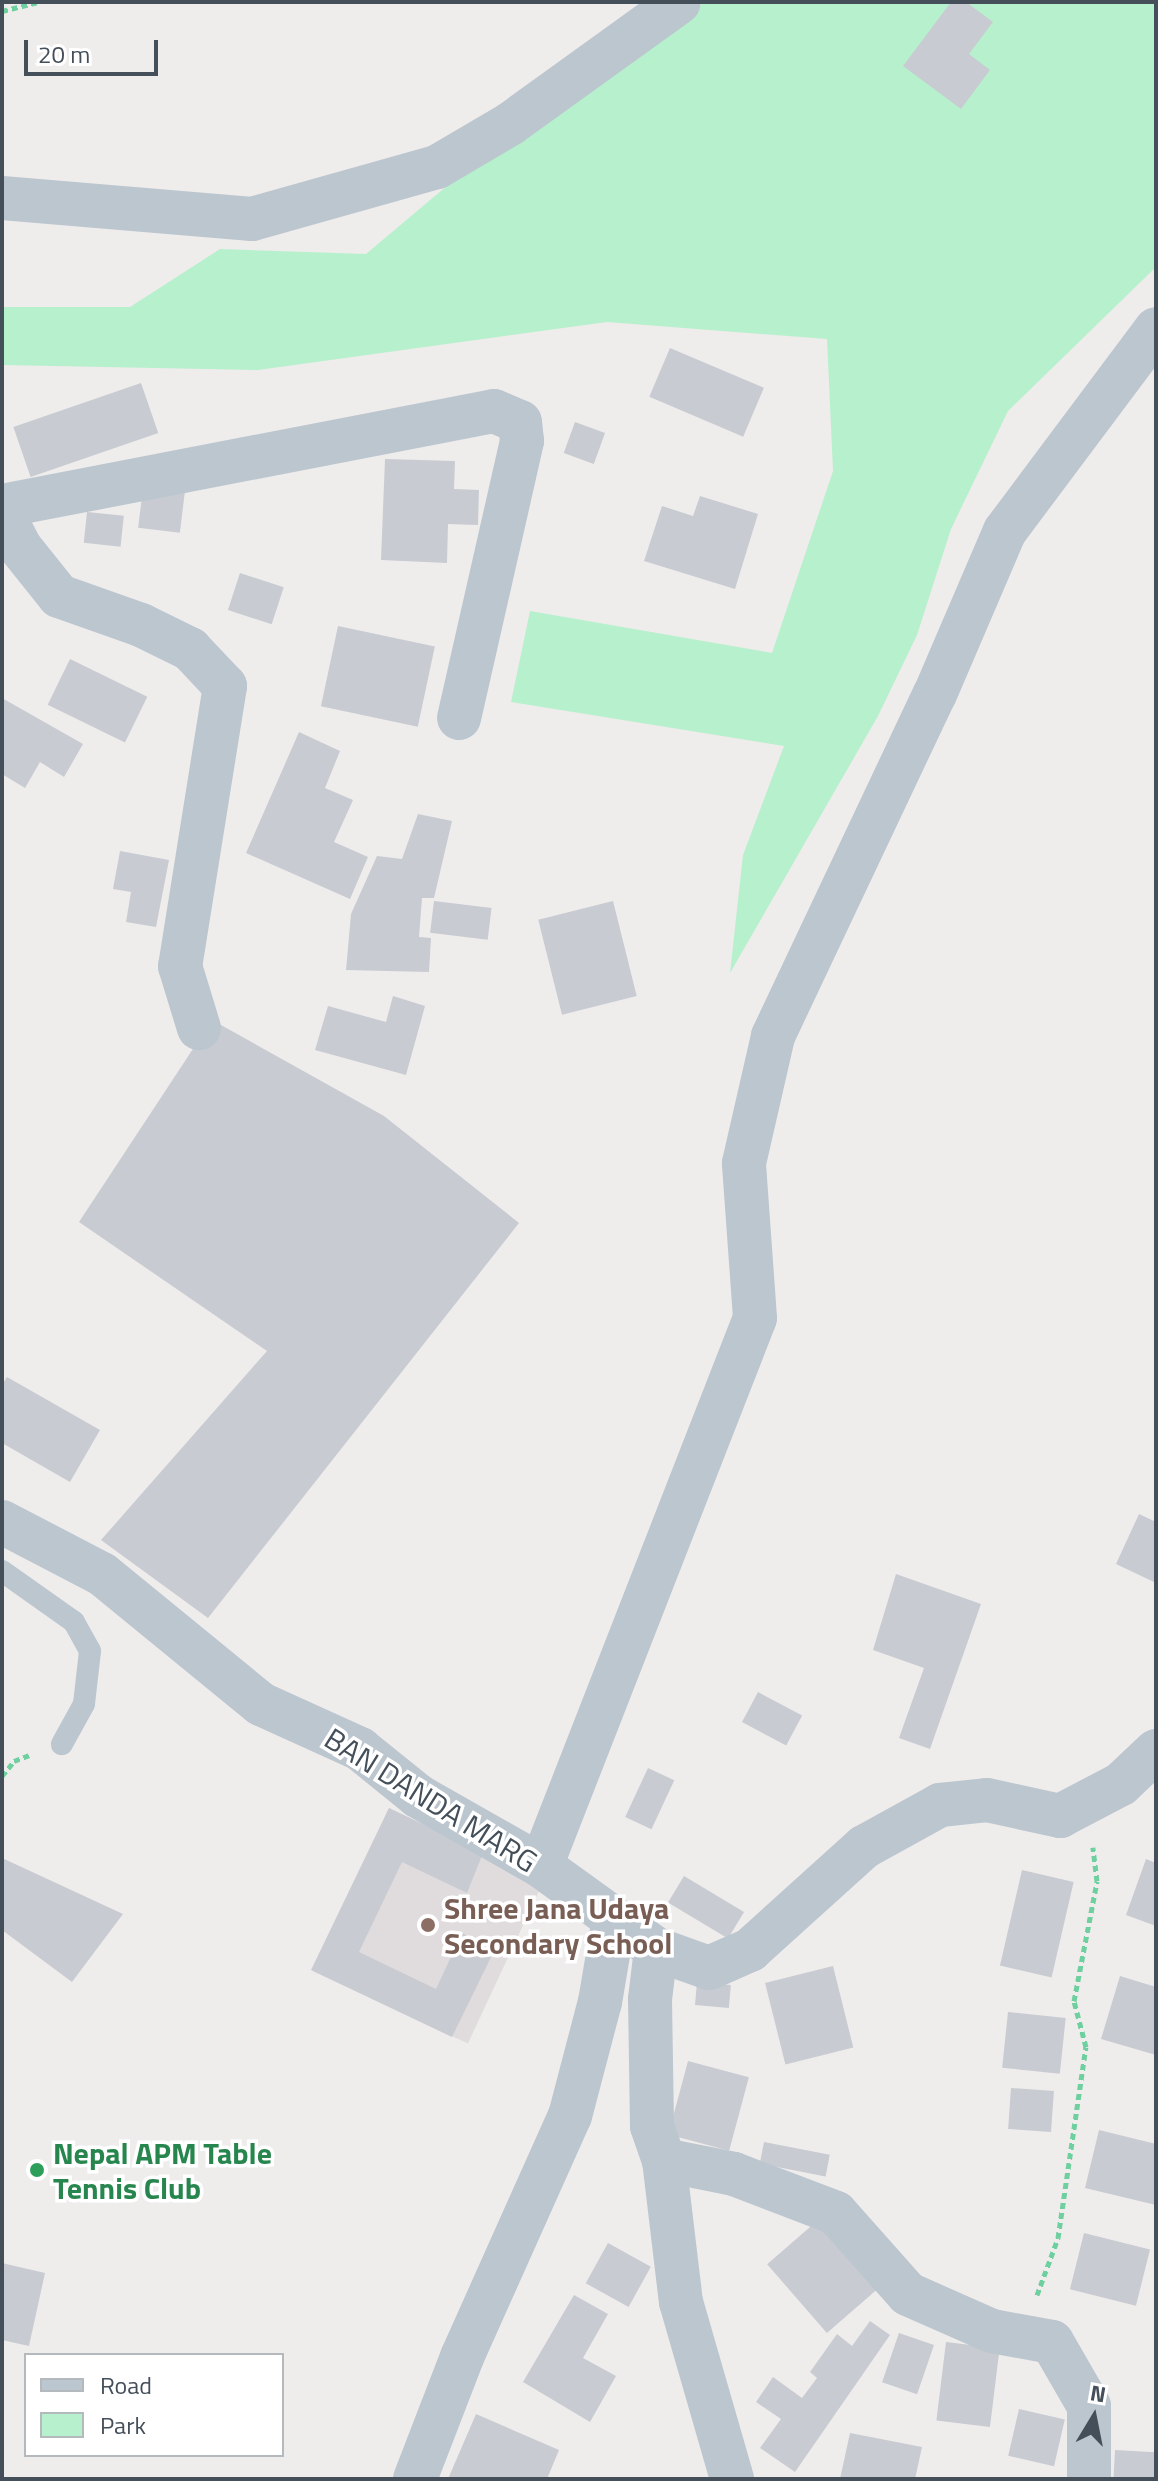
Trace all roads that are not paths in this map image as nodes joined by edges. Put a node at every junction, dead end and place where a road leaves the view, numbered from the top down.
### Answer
1 (679, 2) edge
2 (2, 198) edge
3 (1156, 329) edge
4 (2, 509) edge
5 (459, 718) dead end
6 (199, 1028) dead end
7 (2, 1522) edge
8 (2, 1571) edge
9 (62, 1744) dead end
10 (1156, 1751) edge
11 (541, 1866) junction
12 (614, 1919) junction
13 (656, 1949) junction
14 (664, 2160) junction
15 (415, 2479) edge
16 (732, 2479) edge
17 (1089, 2479) edge

1 - 2 street
3 - 11 street
4 - 5 street
4 - 6 street
7 - 11 street, BAN DANDA MARG
8 - 9 lane
10 - 13 street, BAN DANDA MARG
11 - 12 street, BAN DANDA MARG
12 - 13 street, BAN DANDA MARG
12 - 15 street
13 - 14 street
14 - 16 street
14 - 17 street

